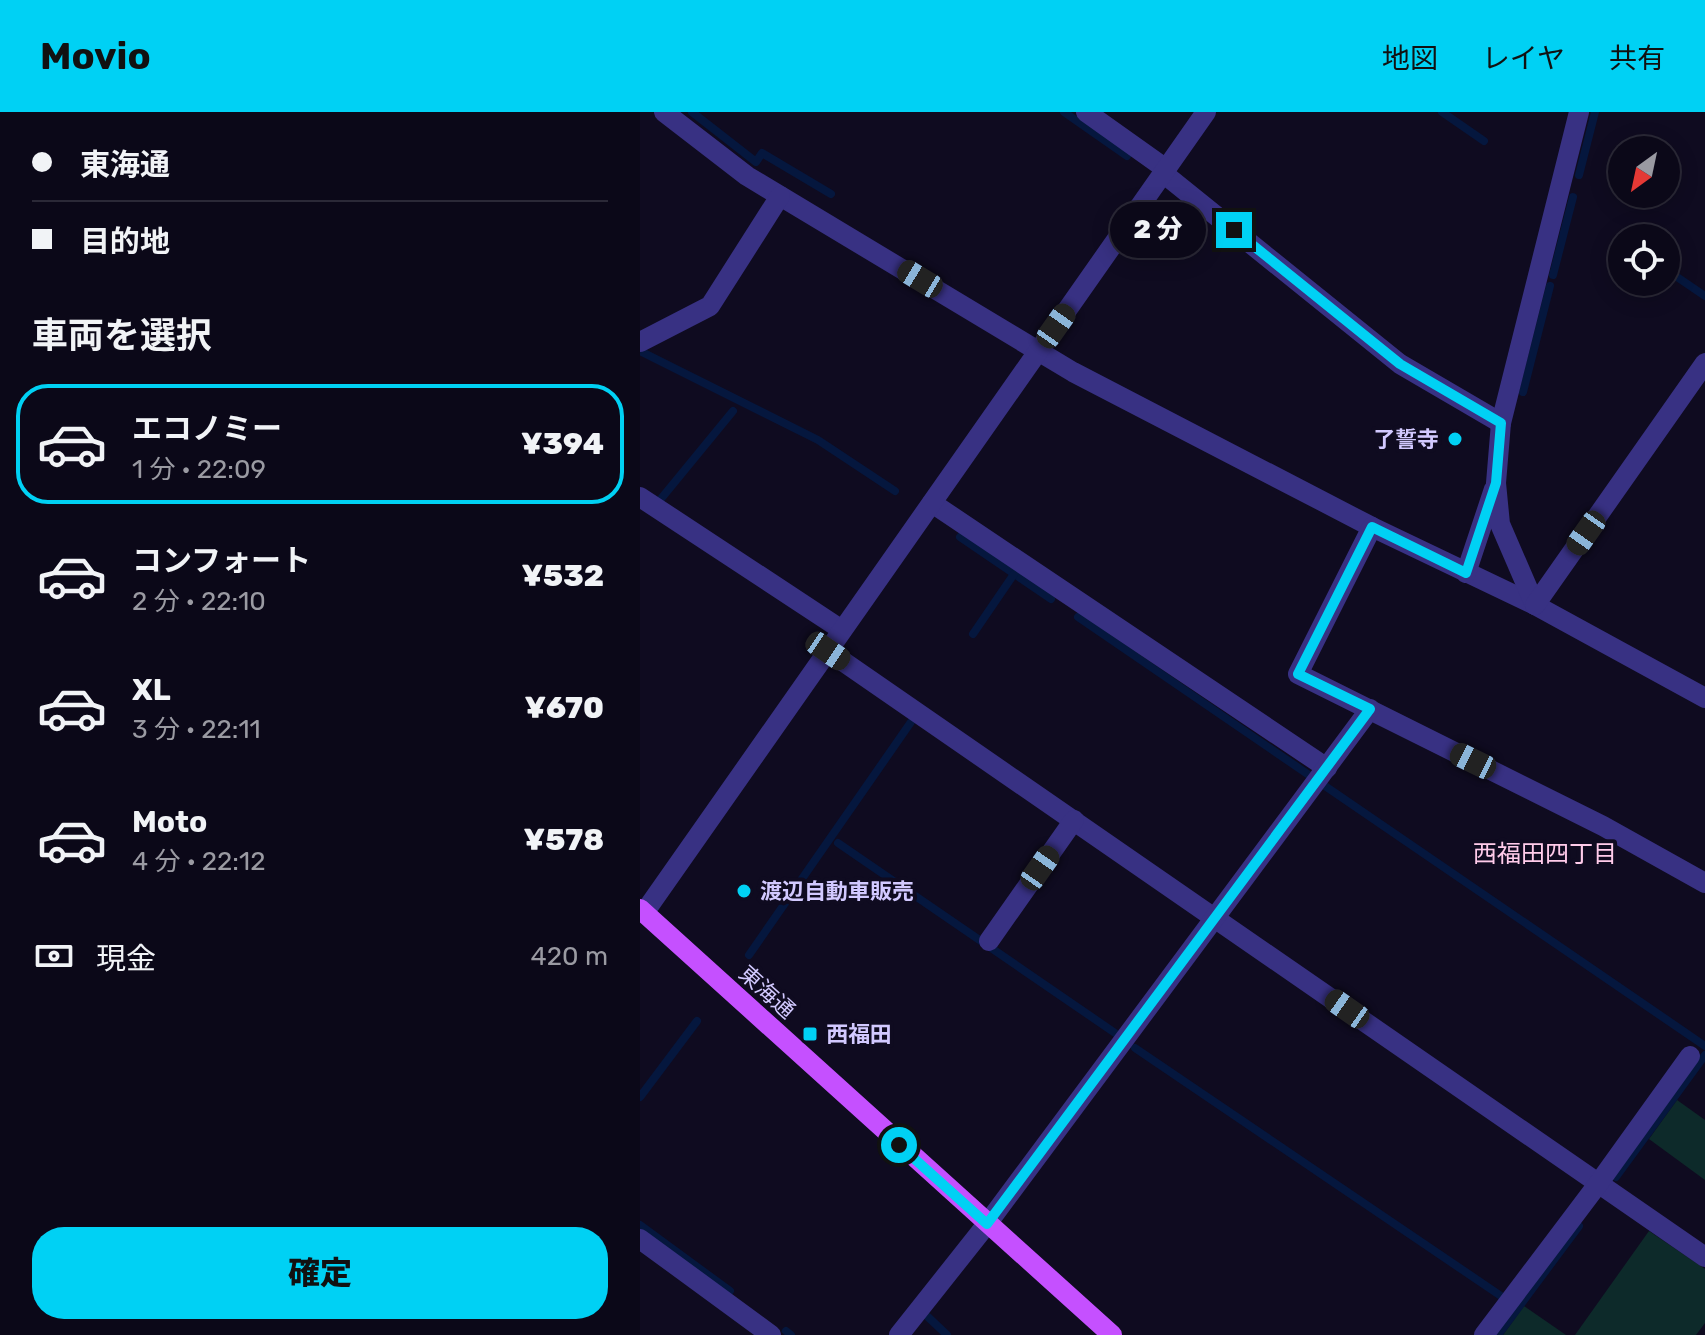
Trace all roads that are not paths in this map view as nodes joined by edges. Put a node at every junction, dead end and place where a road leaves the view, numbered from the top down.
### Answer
1 (664, 112) edge
2 (1086, 112) edge
3 (1206, 112) edge
4 (1579, 112) edge
5 (1165, 171) junction
6 (780, 196) junction
7 (640, 342) edge
8 (1039, 351) junction
9 (1705, 363) edge
10 (1501, 423) junction
11 (1496, 483) junction
12 (640, 497) edge
13 (932, 503) junction
14 (1372, 527) junction
15 (1466, 573) junction
16 (1535, 605) junction
17 (842, 630) junction
18 (828, 651) junction
19 (1705, 698) edge
20 (1370, 709) junction
21 (1320, 777) junction
22 (1074, 820) junction
23 (1705, 883) edge
24 (641, 913) edge
25 (1216, 918) junction
26 (989, 941) dead end
27 (1690, 1056) dead end
28 (1598, 1184) junction
29 (987, 1224) junction
30 (640, 1239) edge
31 (1705, 1257) edge
32 (771, 1335) edge
33 (899, 1335) edge
34 (1112, 1335) edge
35 (1484, 1335) edge

1 - 6 street
2 - 5 street
3 - 5 street
4 - 10 street
5 - 8 street
5 - 10 street
6 - 7 street
6 - 8 street
8 - 13 street
8 - 14 street
9 - 16 street
10 - 11 street
11 - 15 street
11 - 16 street
12 - 17 street
13 - 17 street
13 - 21 street
14 - 15 street
14 - 20 street
15 - 16 street
16 - 19 street
17 - 18 street
18 - 22 street
18 - 24 street
20 - 21 street
20 - 23 street
21 - 25 street
22 - 25 street
22 - 26 street
24 - 29 main road, 東海通
25 - 28 street
25 - 29 street
27 - 28 street
28 - 31 street
28 - 35 street
29 - 33 street
29 - 34 main road, 東海通
30 - 32 street

